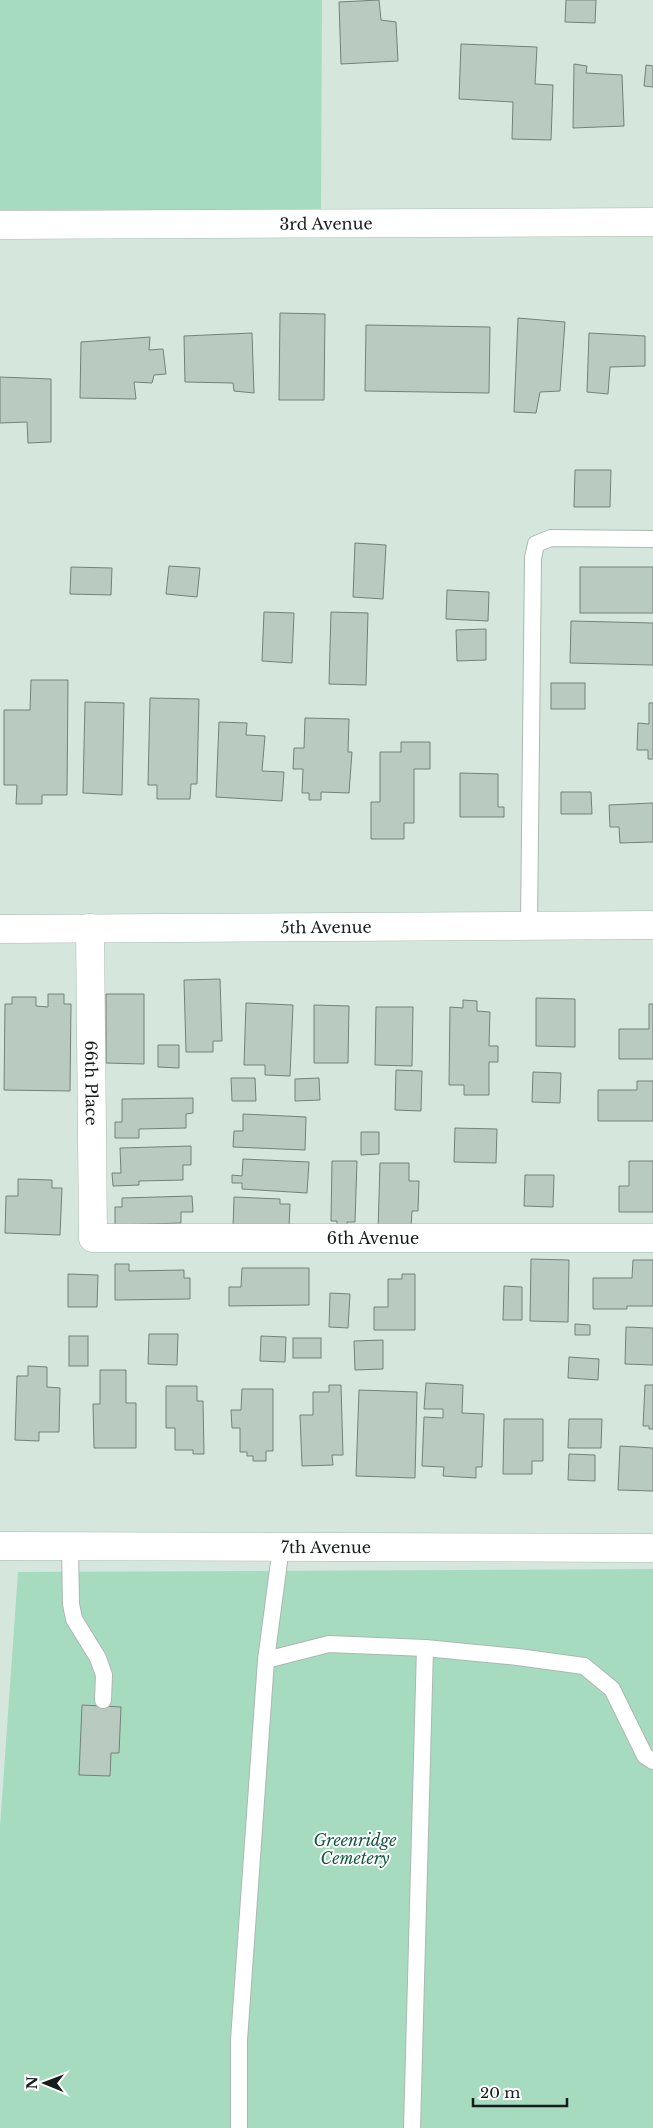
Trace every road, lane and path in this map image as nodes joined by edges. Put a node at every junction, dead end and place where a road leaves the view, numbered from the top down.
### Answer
1 (653, 222) edge
2 (0, 224) edge
3 (653, 539) edge
4 (529, 925) junction
5 (653, 925) edge
6 (90, 928) junction
7 (0, 929) edge
8 (93, 1238) joint
9 (653, 1238) edge
10 (0, 1546) edge
11 (70, 1546) junction
12 (281, 1547) junction
13 (653, 1548) edge
14 (425, 1648) junction
15 (266, 1660) junction
16 (103, 1700) dead end
17 (653, 1761) edge
18 (239, 2128) edge
19 (412, 2128) edge

1 - 2 street, 3rd Avenue
3 - 4 lane
4 - 5 street, 5th Avenue
4 - 6 street, 5th Avenue
6 - 7 street, 5th Avenue
6 - 8 street, 66th Place
8 - 9 street, 6th Avenue
10 - 11 street, 7th Avenue
11 - 12 street, 7th Avenue
11 - 16 lane
12 - 13 street, 7th Avenue
12 - 15 lane
14 - 15 lane
14 - 17 lane
14 - 19 lane
15 - 18 lane

